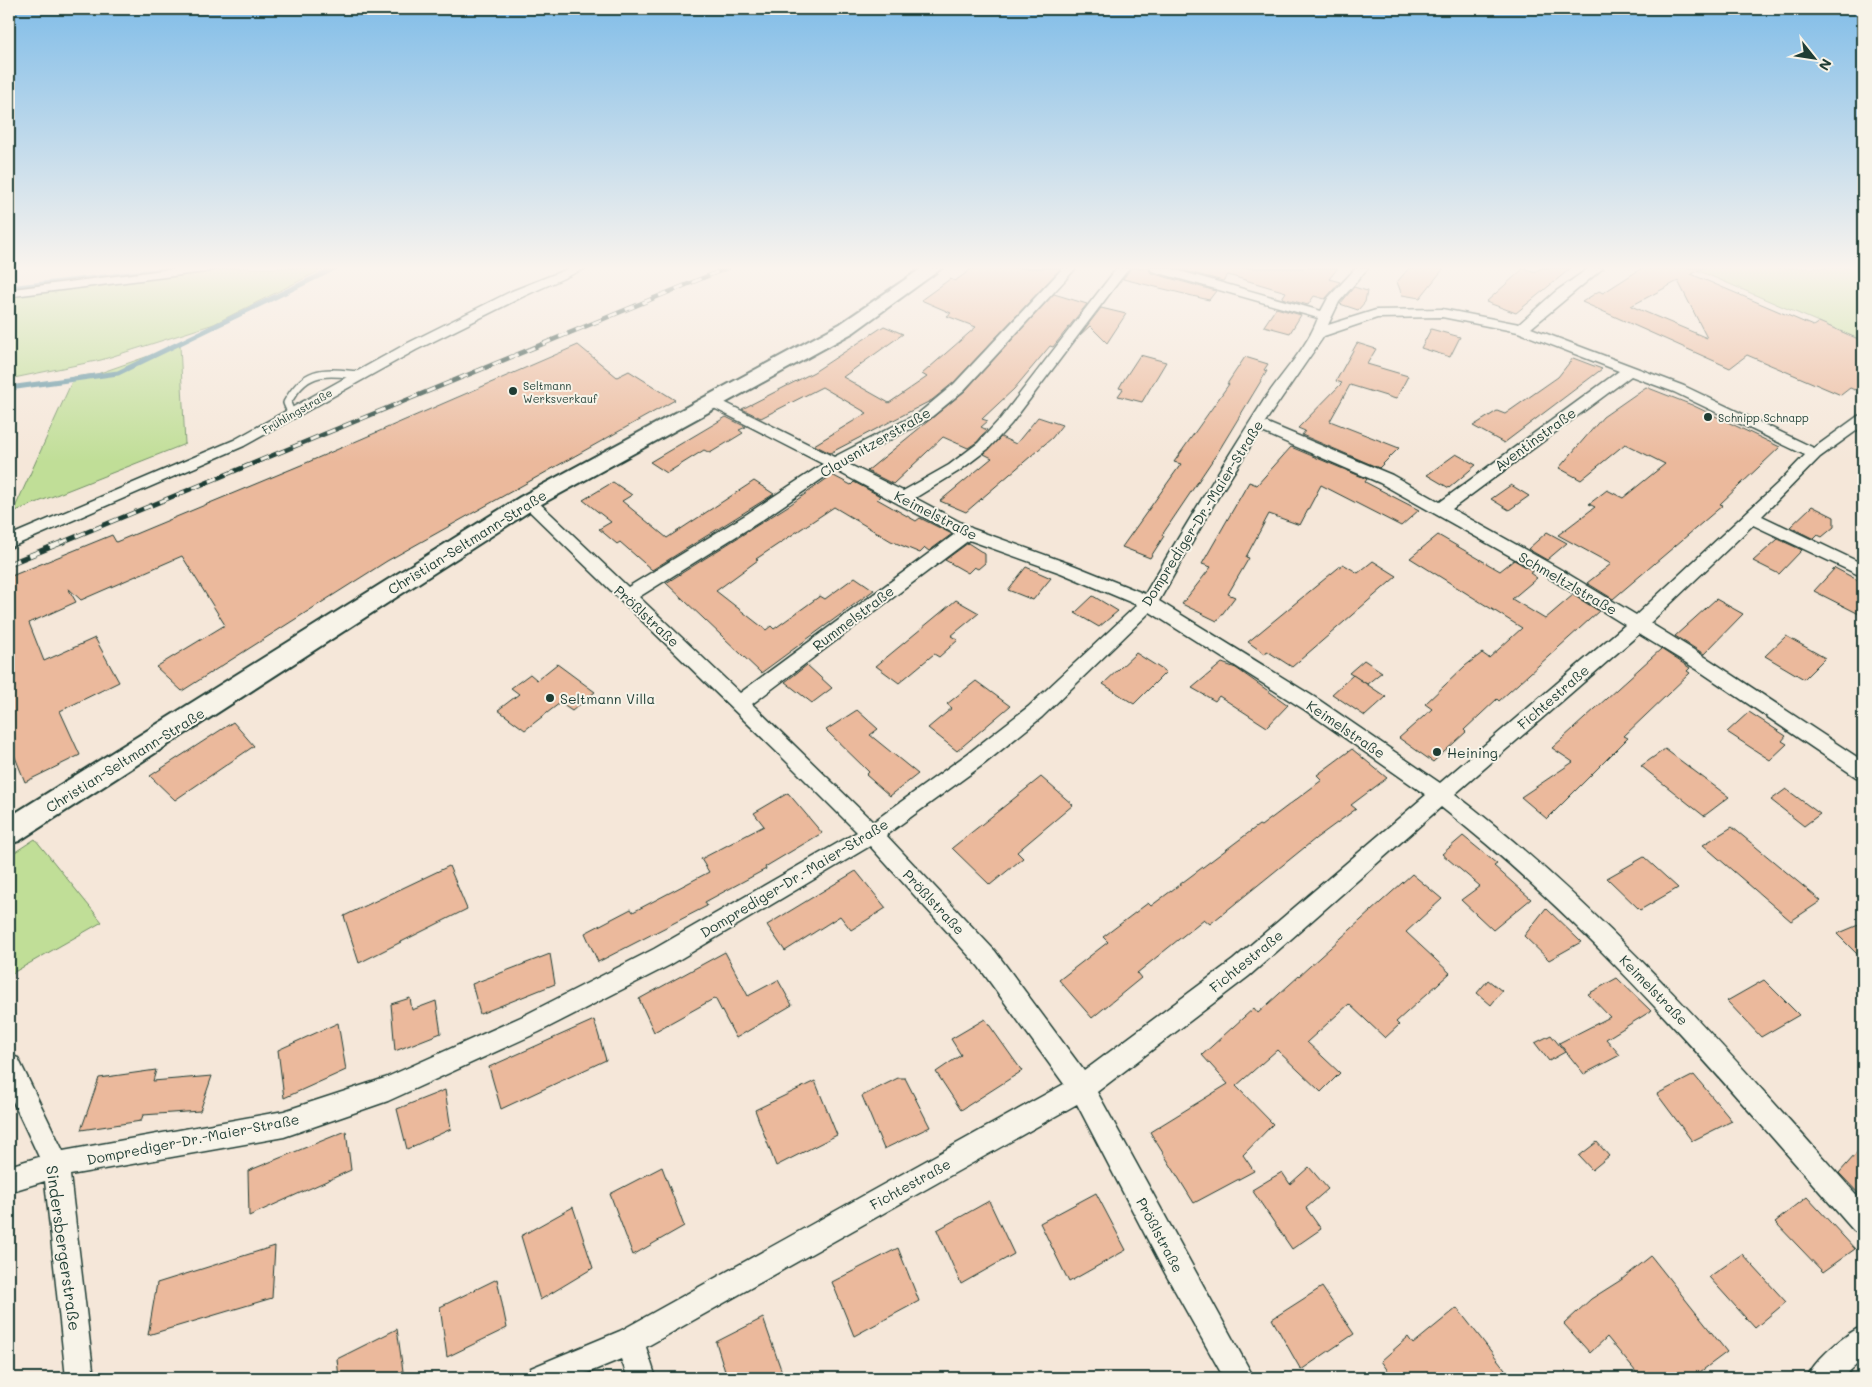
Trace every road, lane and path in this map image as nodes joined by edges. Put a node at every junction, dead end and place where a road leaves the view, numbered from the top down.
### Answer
1 (441, 333) edge
2 (838, 333) edge
3 (1011, 333) edge
4 (1072, 333) edge
5 (1319, 333) edge
6 (1532, 333) edge
7 (1631, 369) junction
8 (359, 375) junction
9 (712, 401) junction
10 (292, 415) junction
11 (1863, 419) edge
12 (1257, 424) junction
13 (1815, 454) junction
14 (834, 463) junction
15 (903, 498) junction
16 (528, 502) junction
17 (1440, 510) junction
18 (1750, 517) junction
19 (967, 533) junction
20 (9, 542) edge
21 (1863, 570) edge
22 (626, 597) junction
23 (1149, 603) junction
24 (1638, 624) junction
25 (740, 703) junction
26 (1863, 771) edge
27 (1440, 794) junction
28 (9, 832) edge
29 (872, 834) junction
30 (9, 1067) edge
31 (1082, 1088) junction
32 (56, 1165) junction
33 (9, 1179) edge
34 (1863, 1222) edge
35 (630, 1340) junction
36 (1863, 1340) edge
37 (80, 1378) edge
38 (541, 1378) edge
39 (642, 1378) edge
40 (1240, 1378) edge
41 (1821, 1378) edge

1 - 8 street, Frühlingstraße
2 - 9 main road, Christian-Seltmann-Straße
3 - 14 street, Clausnitzerstraße
4 - 15 street
5 - 12 street, Domprediger-Dr.-Maier-Straße
6 - 7 street
7 - 13 street
7 - 17 street, Aventinstraße
8 - 10 street, Frühlingstraße
8 - 10 lane
9 - 14 street, Keimelstraße
9 - 16 main road, Christian-Seltmann-Straße
10 - 20 street, Frühlingstraße
11 - 13 street, Fichtestraße
12 - 17 street, Schmeltzlstraße
12 - 23 street, Domprediger-Dr.-Maier-Straße
13 - 18 street, Fichtestraße
14 - 15 street, Keimelstraße
14 - 22 street, Clausnitzerstraße
15 - 19 street, Keimelstraße
16 - 22 street, Prößlstraße
16 - 28 main road, Christian-Seltmann-Straße
17 - 24 street, Schmeltzlstraße
18 - 21 street
18 - 24 street, Fichtestraße
19 - 23 street, Keimelstraße
19 - 25 street, Rummelstraße
22 - 25 street, Prößlstraße
23 - 27 street, Keimelstraße
23 - 29 street, Domprediger-Dr.-Maier-Straße
24 - 26 street, Schmeltzlstraße
24 - 27 street, Fichtestraße
25 - 29 street, Prößlstraße
27 - 31 street, Fichtestraße
27 - 34 street, Keimelstraße
29 - 31 street, Prößlstraße
29 - 32 street, Domprediger-Dr.-Maier-Straße
30 - 32 street, Sindersbergerstraße
31 - 35 street, Fichtestraße
31 - 40 street, Prößlstraße
32 - 33 street, Domprediger-Dr.-Maier-Straße
32 - 37 street, Sindersbergerstraße
35 - 38 street, Fichtestraße
35 - 39 street
36 - 41 street

